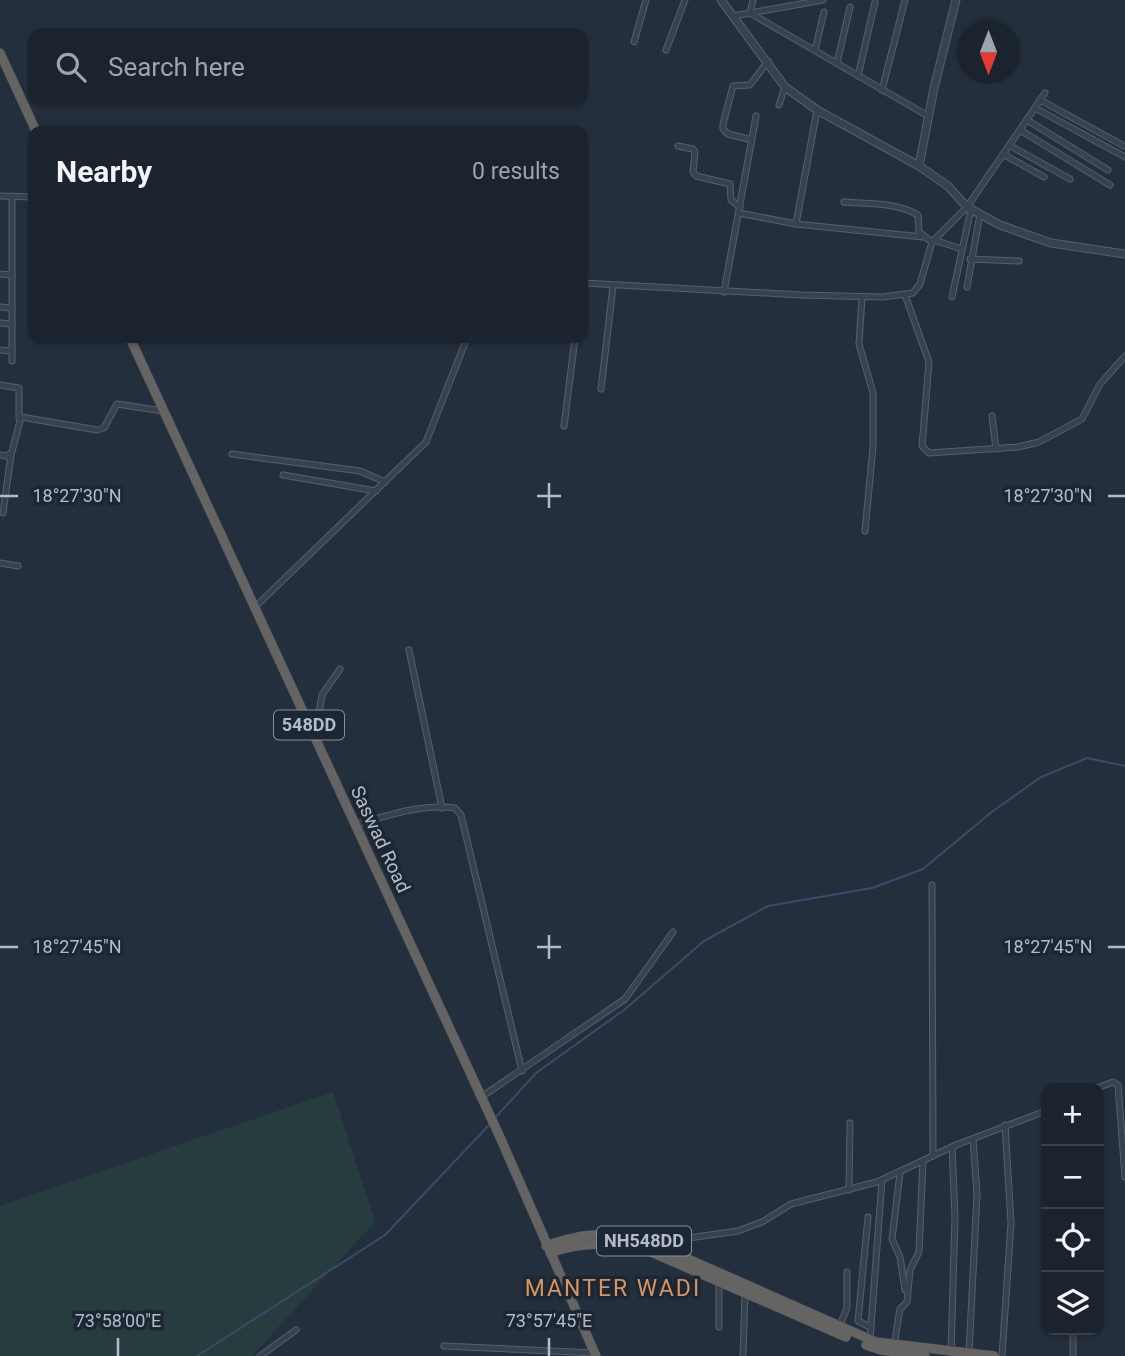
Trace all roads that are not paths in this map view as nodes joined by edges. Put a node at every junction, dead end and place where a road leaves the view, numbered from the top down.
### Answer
1 (646, 0) edge
2 (685, 0) edge
3 (721, 0) edge
4 (753, 0) edge
5 (823, 0) edge
6 (905, 0) edge
7 (956, 0) edge
8 (806, 1) edge
9 (875, 2) dead end
10 (785, 3) edge
11 (850, 7) dead end
12 (824, 12) dead end
13 (750, 13) junction
14 (733, 16) junction
15 (634, 42) dead end
16 (666, 50) dead end
17 (815, 50) junction
18 (0, 53) edge
19 (768, 61) junction
20 (836, 63) junction
21 (858, 76) junction
22 (785, 88) junction
23 (882, 90) junction
24 (1045, 93) dead end
25 (1040, 100) junction
26 (779, 105) dead end
27 (1035, 108) junction
28 (817, 110) junction
29 (756, 116) dead end
30 (928, 117) junction
31 (1027, 120) junction
32 (34, 126) edge
33 (1020, 130) junction
34 (752, 140) junction
35 (1009, 145) junction
36 (678, 146) dead end
37 (1124, 146) edge
38 (1003, 154) junction
39 (1125, 157) edge
40 (919, 166) junction
41 (1108, 170) dead end
42 (1044, 177) dead end
43 (1070, 179) dead end
44 (1110, 184) dead end
45 (0, 196) edge
46 (12, 197) junction
47 (28, 197) edge
48 (844, 202) dead end
49 (969, 208) junction
50 (739, 210) junction
51 (980, 214) junction
52 (796, 224) junction
53 (923, 237) junction
54 (933, 241) junction
55 (962, 249) junction
56 (1125, 254) edge
57 (970, 259) junction
58 (1019, 261) dead end
59 (0, 274) edge
60 (12, 275) junction
61 (588, 284) edge
62 (613, 286) junction
63 (967, 287) dead end
64 (724, 292) junction
65 (905, 295) junction
66 (862, 297) junction
67 (952, 297) dead end
68 (0, 307) edge
69 (12, 308) junction
70 (0, 323) edge
71 (12, 324) junction
72 (132, 343) edge
73 (465, 343) edge
74 (574, 343) edge
75 (0, 350) edge
76 (12, 351) junction
77 (1125, 356) edge
78 (12, 361) dead end
79 (0, 385) edge
80 (601, 389) dead end
81 (163, 411) junction
82 (992, 416) dead end
83 (19, 418) junction
84 (564, 426) dead end
85 (996, 449) junction
86 (232, 454) dead end
87 (0, 455) edge
88 (10, 455) junction
89 (283, 475) dead end
90 (385, 482) junction
91 (376, 491) junction
92 (3, 513) dead end
93 (865, 531) dead end
94 (0, 563) edge
95 (18, 566) dead end
96 (254, 608) junction
97 (409, 650) dead end
98 (340, 669) dead end
99 (307, 721) junction
100 (442, 808) junction
101 (355, 825) junction
102 (932, 885) dead end
103 (673, 932) dead end
104 (522, 1071) junction
105 (1104, 1085) edge
106 (480, 1098) junction
107 (1041, 1113) edge
108 (850, 1123) dead end
109 (1005, 1125) junction
110 (973, 1139) junction
111 (952, 1147) junction
112 (933, 1156) junction
113 (923, 1161) junction
114 (900, 1173) junction
115 (1125, 1177) edge
116 (882, 1180) junction
117 (849, 1190) junction
118 (867, 1217) dead end
119 (650, 1247) junction
120 (548, 1249) junction
121 (847, 1272) dead end
122 (719, 1283) junction
123 (745, 1289) junction
124 (903, 1304) junction
125 (812, 1318) junction
126 (719, 1327) dead end
127 (839, 1327) junction
128 (870, 1327) junction
129 (296, 1330) dead end
130 (1073, 1335) edge
131 (870, 1340) junction
132 (444, 1346) dead end
133 (893, 1349) junction
134 (951, 1352) junction
135 (596, 1354) edge
136 (970, 1354) junction
137 (260, 1356) edge
138 (743, 1356) edge
139 (925, 1356) edge
140 (994, 1356) edge
141 (1002, 1356) edge
142 (1073, 1356) edge

1 - 15 street
2 - 16 street
3 - 14 street
4 - 13 street
5 - 8 street
6 - 23 street
7 - 30 street
8 - 10 street
9 - 21 street
10 - 13 street
11 - 20 street
12 - 17 street
13 - 14 street
13 - 17 street
14 - 19 street
17 - 20 street
18 - 32 highway
19 - 22 street
19 - 34 street
20 - 21 street
21 - 23 street
22 - 26 street
22 - 28 street
23 - 30 street
24 - 25 street
25 - 27 street
25 - 37 street
27 - 31 street
27 - 39 street
28 - 40 street
28 - 52 street
29 - 34 street
30 - 40 street
31 - 33 street
31 - 41 street
33 - 35 street
33 - 44 street
34 - 50 street
35 - 38 street
35 - 43 street
36 - 50 street
38 - 42 street
38 - 49 street
40 - 49 street
45 - 46 street
46 - 47 street
46 - 60 street
48 - 53 street
49 - 51 street
49 - 54 street
49 - 55 street
50 - 52 street
50 - 64 street
51 - 56 street
51 - 57 street
52 - 53 street
53 - 54 street
54 - 55 street
54 - 65 street
55 - 67 street
57 - 58 street
57 - 63 street
59 - 60 street
60 - 69 street
61 - 62 street
62 - 64 street
62 - 80 street
64 - 66 street
65 - 66 street
65 - 85 street
66 - 93 street
68 - 69 street
69 - 71 street
70 - 71 street
71 - 76 street
72 - 81 highway, Saswad Road / 548DD
73 - 90 street
74 - 84 street
75 - 76 street
76 - 78 street
77 - 85 street
79 - 83 street
81 - 83 street
81 - 96 highway, Saswad Road / 548DD
82 - 85 street
83 - 88 street
86 - 90 street
87 - 88 street
88 - 92 street
89 - 91 street
90 - 91 street
91 - 96 street
94 - 95 street
96 - 99 highway, Saswad Road / 548DD
97 - 100 street
98 - 99 street
99 - 101 highway, Saswad Road / 548DD
100 - 101 street
100 - 104 street
101 - 106 highway, Saswad Road / 548DD
102 - 112 street
103 - 104 street
104 - 106 street
105 - 115 street
106 - 120 highway, Saswad Road / 548DD
107 - 109 street
108 - 117 street
109 - 110 street
109 - 141 street
110 - 111 street
110 - 136 street
111 - 112 street
111 - 134 street
112 - 113 street
113 - 114 street
113 - 124 street
114 - 116 street
114 - 124 street
116 - 117 street
116 - 128 street
117 - 119 street
118 - 128 street
119 - 120 highway, NH548DD
119 - 122 highway, NH548DD
119 - 123 highway, NH548DD
120 - 135 highway, Saswad Road
121 - 127 street
122 - 123 highway, NH548DD
122 - 126 street
123 - 125 highway, NH548DD
123 - 138 street
124 - 133 street
125 - 127 highway, NH548DD
125 - 133 highway, NH548DD
127 - 131 highway, NH548DD
128 - 131 street
129 - 137 street
130 - 142 street
131 - 133 highway, NH548DD
132 - 135 street
133 - 134 highway, NH548DD
133 - 139 highway, NH548DD
134 - 136 highway, NH548DD
136 - 140 highway, NH548DD

